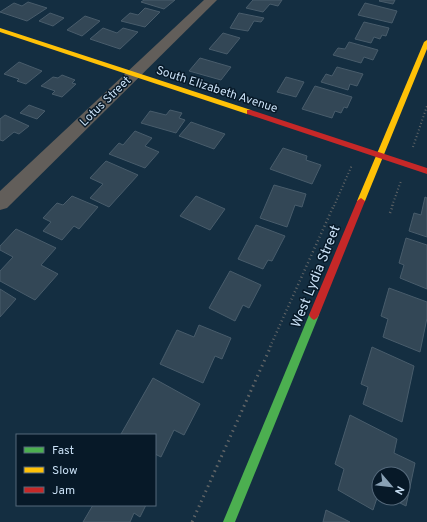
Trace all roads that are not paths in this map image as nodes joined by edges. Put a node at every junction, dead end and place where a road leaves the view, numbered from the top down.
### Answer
1 (211, 0) edge
2 (0, 30) edge
3 (427, 42) edge
4 (134, 74) junction
5 (380, 156) junction
6 (427, 171) edge
7 (0, 203) edge
8 (229, 522) edge

1 - 4 street, Lotus Street
2 - 4 street, South Elizabeth Avenue
3 - 5 street, West Lydia Street
4 - 5 street, South Elizabeth Avenue
4 - 7 street, Lotus Street
5 - 6 street, South Elizabeth Avenue
5 - 8 street, West Lydia Street

